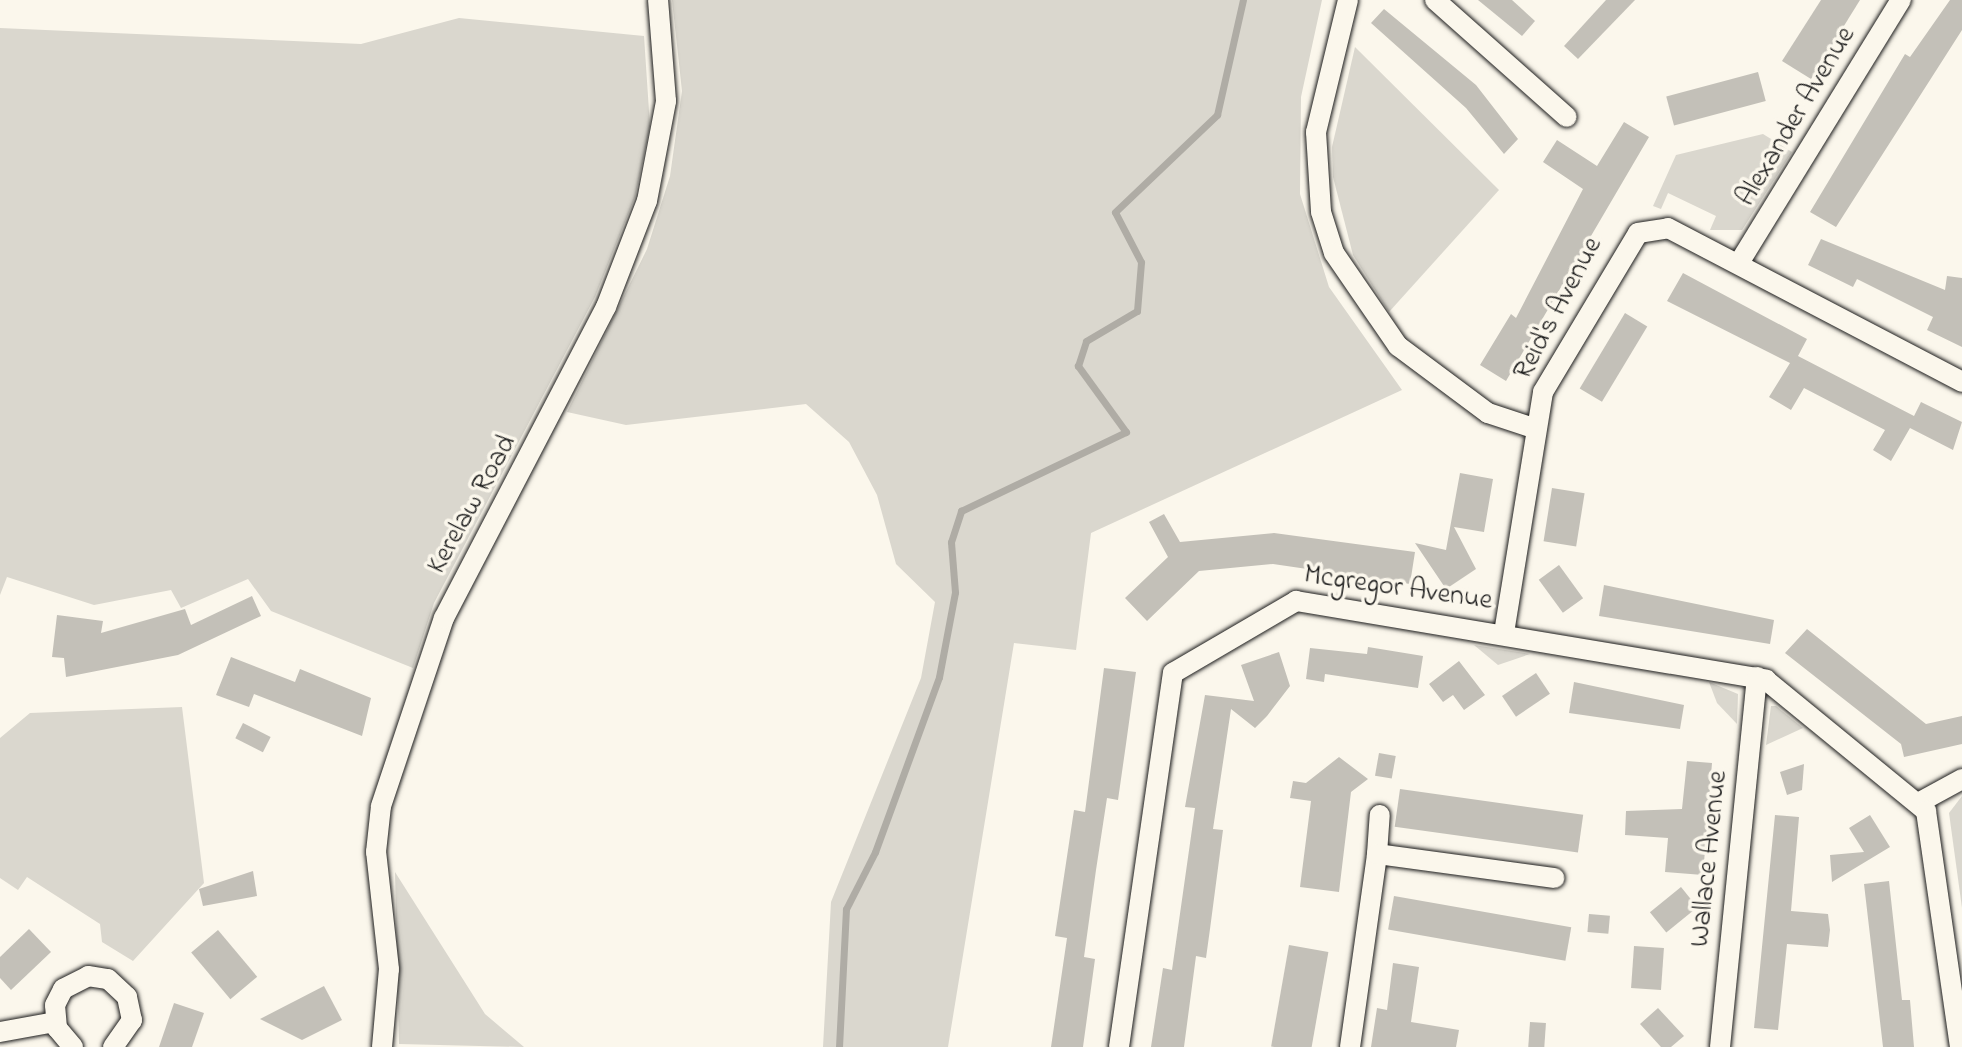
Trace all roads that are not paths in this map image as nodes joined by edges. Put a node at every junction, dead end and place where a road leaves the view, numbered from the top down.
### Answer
1 (658, 0) edge
2 (1348, 0) edge
3 (1435, 0) edge
4 (1901, 0) edge
5 (1567, 117) dead end
6 (1739, 263) junction
7 (1962, 382) edge
8 (1533, 428) junction
9 (1504, 633) junction
10 (1757, 677) junction
11 (1962, 779) edge
12 (1920, 802) junction
13 (1380, 815) dead end
14 (1377, 854) junction
15 (1554, 878) dead end
16 (1959, 1003) edge
17 (55, 1022) junction
18 (0, 1032) edge
19 (73, 1047) edge
20 (113, 1047) edge
21 (382, 1047) edge
22 (1119, 1047) edge
23 (1350, 1047) edge
24 (1720, 1047) edge
25 (1960, 1047) edge

1 - 21 street, Kerelaw Road
2 - 8 street
3 - 5 street
4 - 6 street, Alexander Avenue
6 - 7 street, Reid's Avenue
6 - 8 street, Reid's Avenue
8 - 9 street, Reid's Avenue
9 - 10 street, Mcgregor Avenue
9 - 22 street, Mcgregor Avenue
10 - 12 street, Mcgregor Avenue
10 - 24 street, Wallace Avenue
11 - 12 street
12 - 16 street
13 - 14 street
14 - 15 street
14 - 23 street
16 - 25 street
17 - 18 street
17 - 19 street
17 - 20 street

